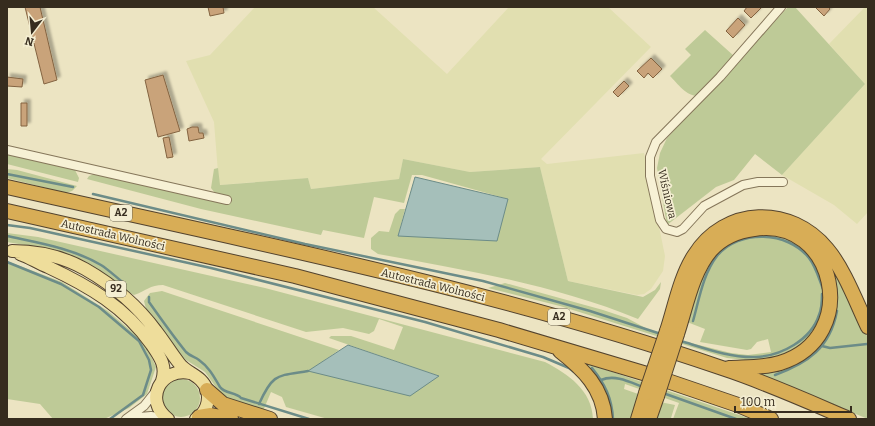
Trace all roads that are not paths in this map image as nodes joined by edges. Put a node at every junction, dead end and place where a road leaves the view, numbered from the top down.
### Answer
1 (781, 7) edge
2 (7, 150) edge
3 (783, 182) dead end
4 (7, 187) edge
5 (227, 200) dead end
6 (7, 211) edge
7 (9, 250) edge
8 (868, 328) edge
9 (672, 332) junction
10 (553, 346) junction
11 (725, 369) junction
12 (190, 373) junction
13 (159, 386) junction
14 (207, 390) junction
15 (652, 394) junction
16 (167, 418) edge
17 (198, 418) edge
18 (127, 419) edge
19 (232, 419) edge
20 (270, 419) edge
21 (606, 419) edge
22 (638, 419) edge
23 (649, 419) edge
24 (771, 419) edge
25 (849, 419) edge

1 - 3 street, Wiśniowa
2 - 5 street
4 - 11 highway, Autostrada Wolności / A2
6 - 10 highway, Autostrada Wolności / A2
7 - 12 main road, 92
7 - 13 main road, 92
8 - 9 highway
9 - 11 highway
9 - 15 highway, bridge
10 - 21 highway
10 - 24 highway, Autostrada Wolności / A2
11 - 25 highway, Autostrada Wolności / A2
12 - 13 main road
12 - 14 main road, 92
13 - 16 main road, 92
13 - 18 street
14 - 17 main road
14 - 20 highway
15 - 22 highway
15 - 23 highway
16 - 18 street
17 - 19 highway

